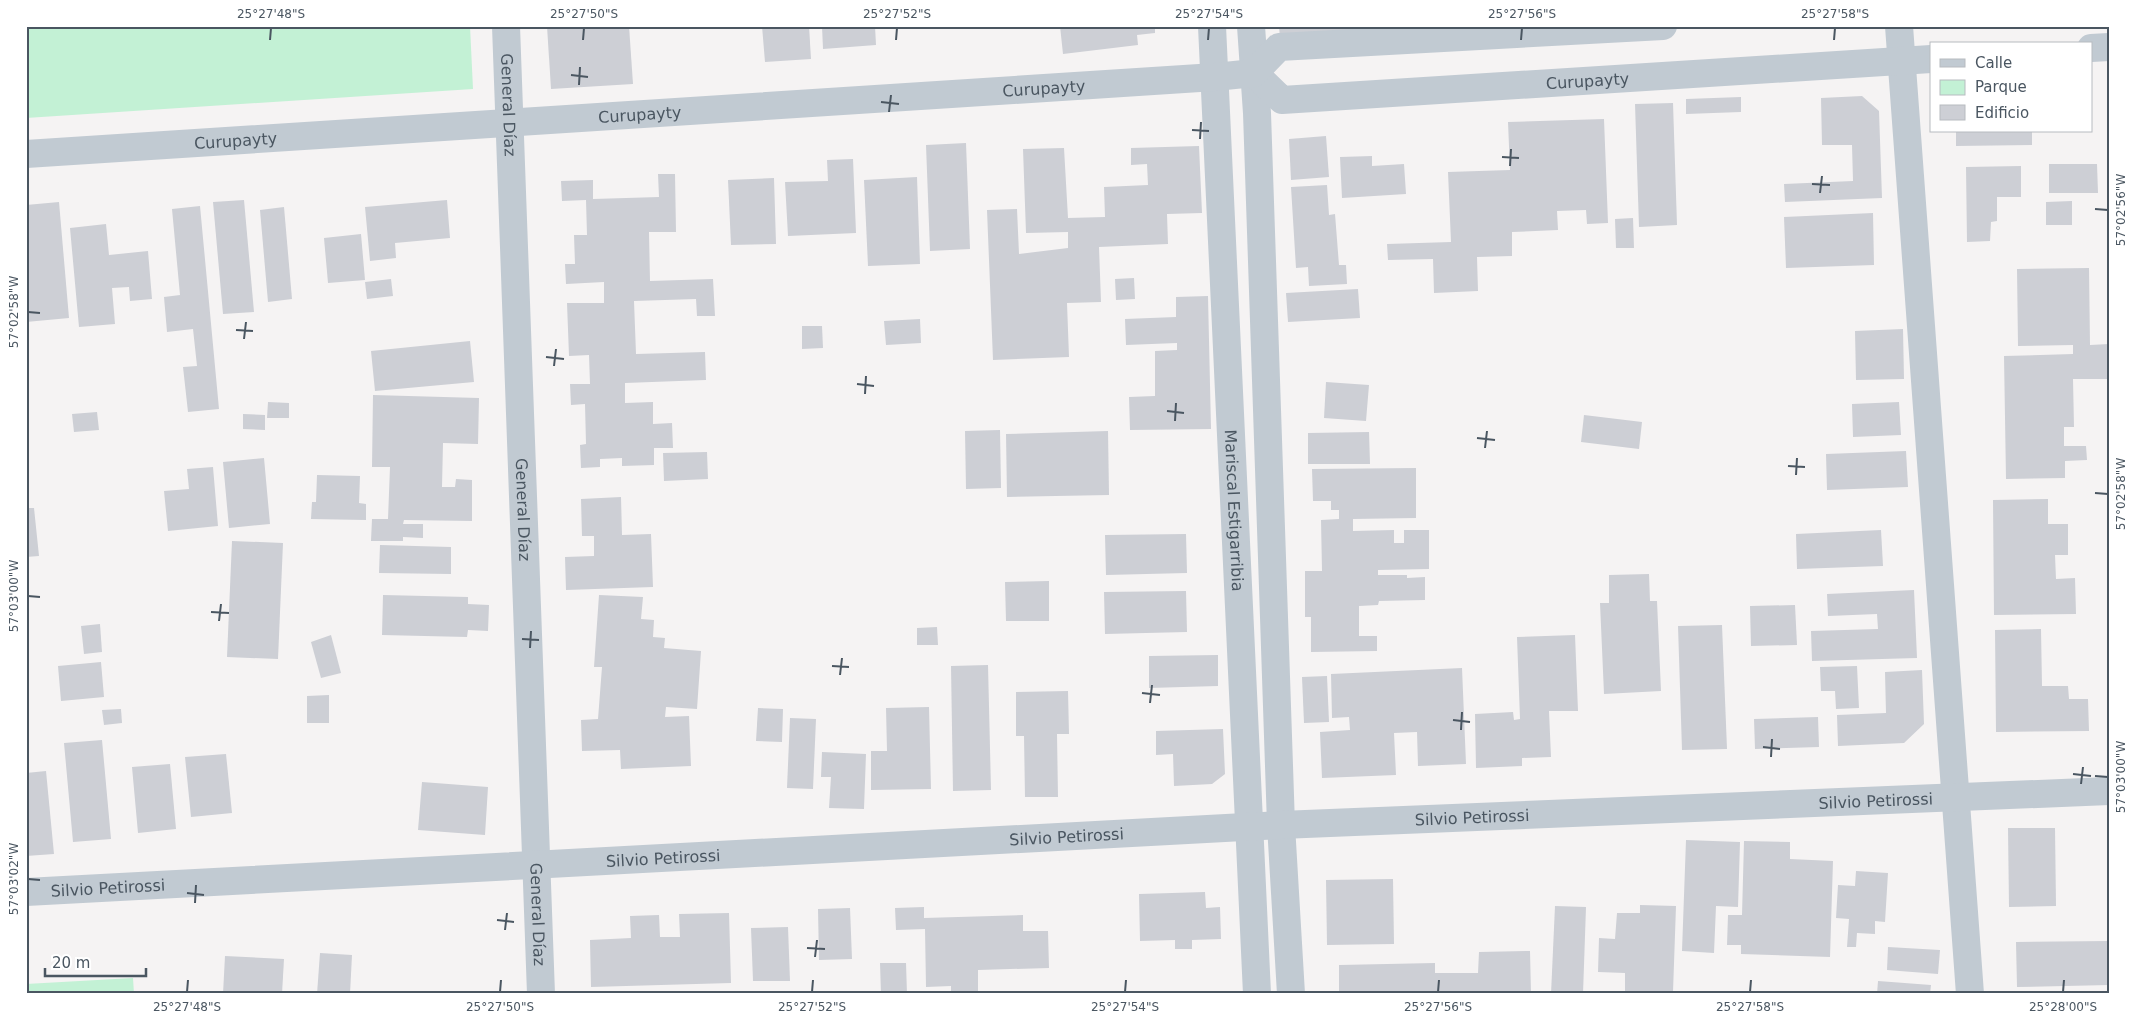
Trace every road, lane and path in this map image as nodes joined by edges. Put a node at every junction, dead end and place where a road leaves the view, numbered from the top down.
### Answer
1 (506, 26) edge
2 (1212, 26) edge
3 (1252, 26) edge
4 (1663, 26) edge
5 (1899, 26) edge
6 (2109, 47) edge
7 (2092, 48) edge
8 (1930, 59) edge
9 (1901, 61) junction
10 (1254, 73) junction
11 (1215, 76) junction
12 (511, 122) junction
13 (26, 154) edge
14 (2109, 791) edge
15 (1955, 797) junction
16 (1281, 825) junction
17 (1249, 827) junction
18 (535, 864) junction
19 (26, 892) edge
20 (540, 994) edge
21 (1257, 994) edge
22 (1291, 994) edge
23 (1970, 994) edge

1 - 12 street, General Díaz
2 - 11 street, Mariscal Estigarribia
3 - 10 street
4 - 10 street
5 - 9 street
6 - 7 street
8 - 9 street, Curupayty
9 - 10 street, Curupayty
9 - 15 street
10 - 11 street, Curupayty
10 - 16 street
11 - 12 street, Curupayty
11 - 17 street, Mariscal Estigarribia
12 - 13 street, Curupayty
12 - 18 street, General Díaz
14 - 15 street, Silvio Petirossi
15 - 16 street, Silvio Petirossi
15 - 23 street
16 - 17 street, Silvio Petirossi
16 - 22 street
17 - 18 street, Silvio Petirossi
17 - 21 street, Mariscal Estigarribia
18 - 19 street, Silvio Petirossi
18 - 20 street, General Díaz

